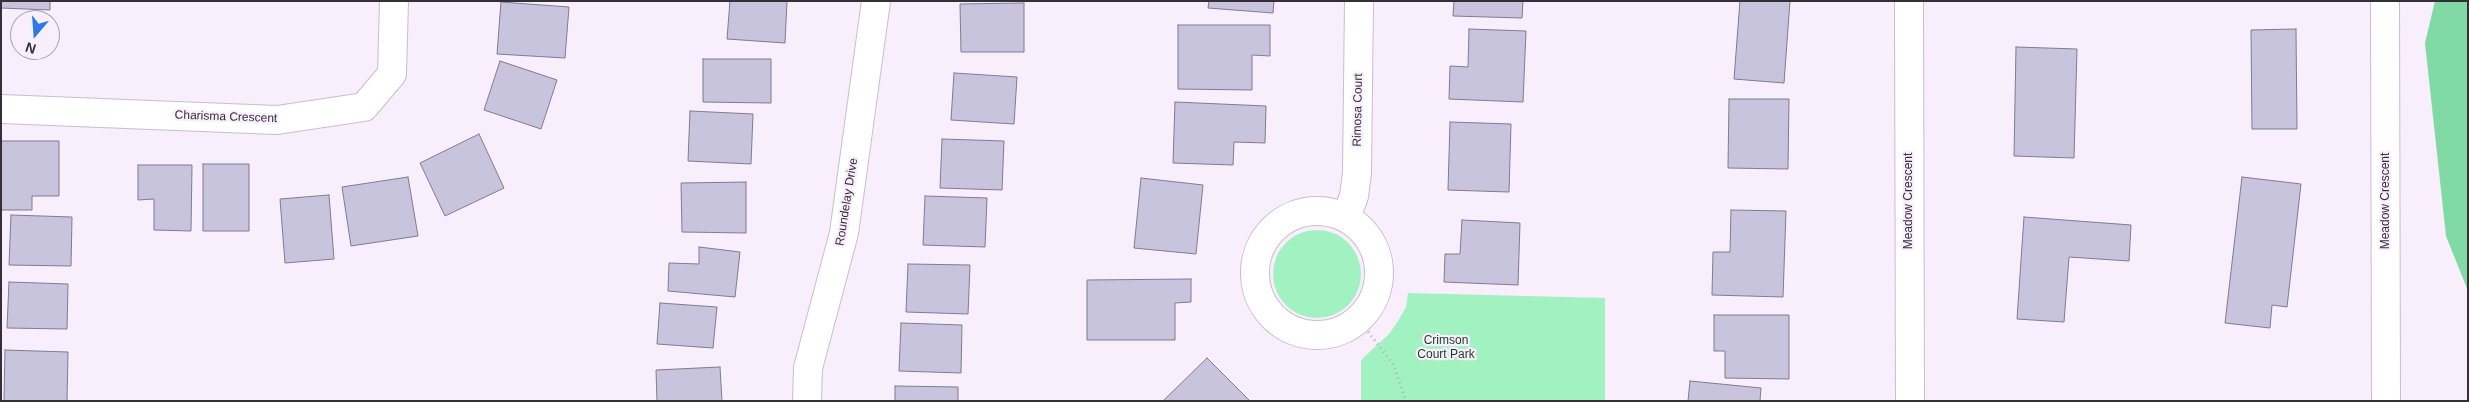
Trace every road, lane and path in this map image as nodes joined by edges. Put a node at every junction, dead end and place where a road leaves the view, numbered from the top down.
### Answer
1 (394, 1) edge
2 (876, 1) edge
3 (1359, 1) edge
4 (1909, 1) edge
5 (2385, 1) edge
6 (1, 109) edge
7 (1346, 218) junction
8 (1358, 320) junction
9 (807, 401) edge
10 (1406, 401) edge
11 (1910, 401) edge
12 (2386, 401) edge

1 - 6 street, Charisma Crescent
2 - 9 street, Roundelay Drive
3 - 7 street, Rimosa Court
4 - 11 street, Meadow Crescent
5 - 12 street, Meadow Crescent
7 - 8 street
7 - 8 street
8 - 10 path

